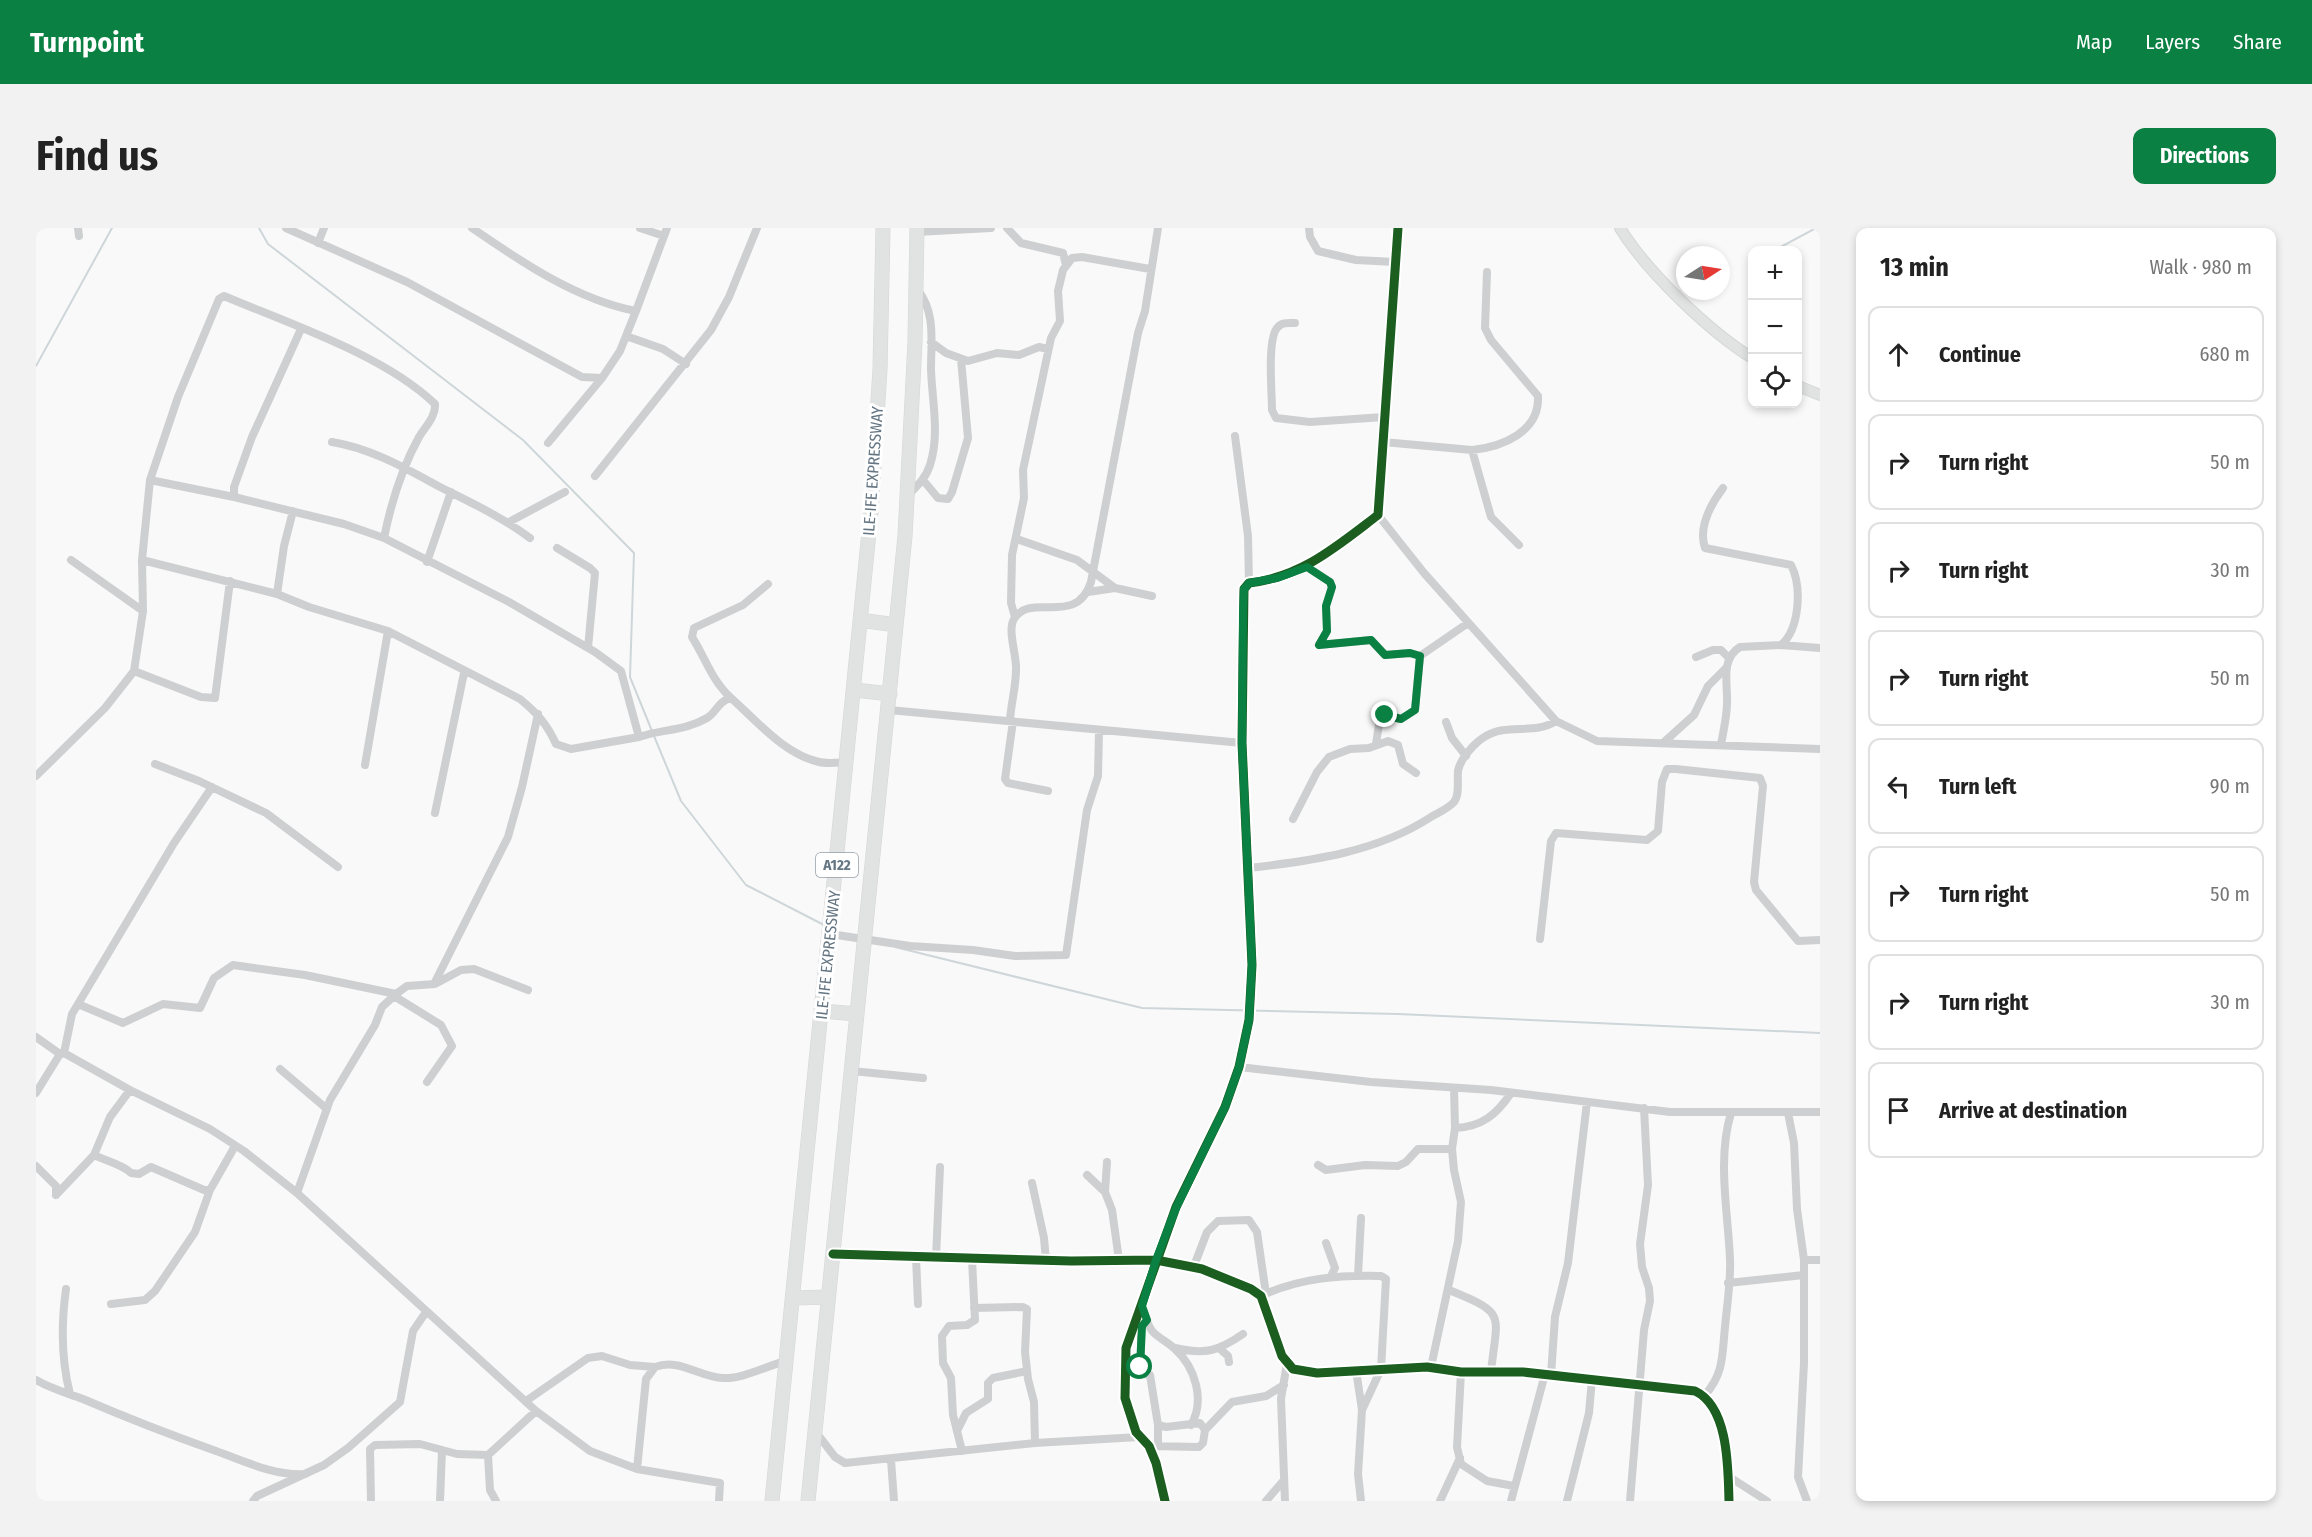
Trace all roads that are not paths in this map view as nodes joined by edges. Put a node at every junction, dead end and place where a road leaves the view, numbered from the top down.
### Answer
1 (286, 228) edge
2 (324, 228) edge
3 (472, 228) edge
4 (639, 228) edge
5 (757, 228) edge
6 (883, 228) edge
7 (990, 228) edge
8 (1007, 228) edge
9 (1158, 228) edge
10 (1309, 228) edge
11 (1398, 228) edge
12 (1620, 228) edge
13 (917, 230) edge
14 (666, 232) edge
15 (318, 243) junction
16 (1395, 262) junction
17 (1066, 264) junction
18 (1150, 269) junction
19 (1487, 272) dead end
20 (917, 290) junction
21 (636, 311) junction
22 (1295, 323) dead end
23 (302, 329) junction
24 (626, 336) junction
25 (931, 342) junction
26 (1048, 349) junction
27 (946, 352) junction
28 (1748, 355) edge
29 (932, 357) junction
30 (961, 359) junction
31 (686, 363) junction
32 (602, 378) junction
33 (1802, 388) edge
34 (1820, 394) edge
35 (1384, 417) junction
36 (1235, 436) dead end
37 (332, 442) dead end
38 (548, 442) dead end
39 (1383, 442) junction
40 (1472, 450) junction
41 (405, 469) junction
42 (595, 476) dead end
43 (150, 480) junction
44 (923, 480) junction
45 (1723, 488) dead end
46 (451, 492) junction
47 (566, 492) dead end
48 (234, 497) junction
49 (907, 497) junction
50 (293, 511) junction
51 (1378, 516) junction
52 (509, 522) junction
53 (384, 538) junction
54 (530, 538) dead end
55 (1017, 540) junction
56 (1519, 545) dead end
57 (557, 548) dead end
58 (71, 560) dead end
59 (142, 560) junction
60 (428, 562) junction
61 (1307, 567) junction
62 (1092, 572) junction
63 (230, 581) junction
64 (1249, 583) junction
65 (768, 584) dead end
66 (1115, 588) junction
67 (1088, 592) junction
68 (278, 594) junction
69 (1152, 596) dead end
70 (143, 611) junction
71 (1015, 617) junction
72 (860, 620) junction
73 (1468, 622) junction
74 (896, 625) junction
75 (388, 631) junction
76 (1781, 645) junction
77 (588, 648) junction
78 (1820, 648) edge
79 (1420, 656) junction
80 (1696, 657) dead end
81 (1730, 658) junction
82 (1726, 668) junction
83 (134, 671) junction
84 (464, 673) junction
85 (855, 690) junction
86 (890, 694) junction
87 (731, 698) junction
88 (888, 710) junction
89 (538, 714) junction
90 (1011, 721) junction
91 (1556, 721) junction
92 (1446, 722) dead end
93 (1099, 731) junction
94 (639, 737) junction
95 (1242, 743) junction
96 (1376, 744) junction
97 (1663, 744) junction
98 (1721, 745) junction
99 (1820, 749) edge
100 (1466, 756) junction
101 (847, 763) junction
102 (155, 764) dead end
103 (365, 765) dead end
104 (1416, 773) dead end
105 (36, 776) edge
106 (212, 788) junction
107 (1048, 791) dead end
108 (435, 813) dead end
109 (1293, 819) dead end
110 (338, 867) dead end
111 (1248, 868) junction
112 (830, 934) junction
113 (864, 937) junction
114 (1540, 939) dead end
115 (1820, 940) edge
116 (435, 984) junction
117 (528, 990) dead end
118 (395, 995) junction
119 (78, 1004) junction
120 (822, 1011) junction
121 (857, 1014) junction
122 (36, 1037) edge
123 (62, 1053) junction
124 (1239, 1067) junction
125 (280, 1069) dead end
126 (852, 1071) junction
127 (923, 1078) dead end
128 (427, 1082) dead end
129 (1454, 1088) junction
130 (130, 1090) junction
131 (36, 1093) edge
132 (1511, 1093) junction
133 (1587, 1102) junction
134 (1644, 1108) junction
135 (327, 1109) junction
136 (1820, 1112) edge
137 (1731, 1113) junction
138 (1788, 1113) junction
139 (1455, 1128) junction
140 (235, 1146) junction
141 (1452, 1149) junction
142 (94, 1155) junction
143 (1107, 1162) dead end
144 (1318, 1165) dead end
145 (36, 1166) edge
146 (940, 1167) dead end
147 (1087, 1175) dead end
148 (1032, 1183) dead end
149 (210, 1190) junction
150 (1105, 1192) junction
151 (297, 1193) junction
152 (1361, 1218) dead end
153 (1326, 1243) dead end
154 (833, 1254) junction
155 (916, 1257) junction
156 (936, 1258) junction
157 (972, 1259) junction
158 (1119, 1260) junction
159 (1156, 1260) junction
160 (1804, 1260) junction
161 (1820, 1260) edge
162 (1046, 1261) junction
163 (1194, 1266) junction
164 (1804, 1275) junction
165 (1262, 1276) junction
166 (1331, 1276) junction
167 (1358, 1276) junction
168 (1728, 1283) junction
169 (66, 1289) dead end
170 (1251, 1289) junction
171 (1449, 1290) junction
172 (1263, 1295) junction
173 (828, 1297) junction
174 (793, 1298) junction
175 (111, 1304) dead end
176 (918, 1304) dead end
177 (1142, 1306) junction
178 (974, 1308) junction
179 (426, 1312) junction
180 (1147, 1320) junction
181 (1243, 1334) dead end
182 (1174, 1347) junction
183 (1220, 1349) junction
184 (786, 1361) junction
185 (1229, 1362) dead end
186 (1287, 1363) junction
187 (655, 1367) junction
188 (1431, 1367) junction
189 (1382, 1369) junction
190 (1356, 1370) junction
191 (1027, 1371) junction
192 (1126, 1371) junction
193 (1461, 1372) junction
194 (1491, 1372) junction
195 (1141, 1374) junction
196 (1548, 1374) junction
197 (1592, 1379) junction
198 (36, 1380) edge
199 (1284, 1385) junction
200 (1641, 1386) junction
201 (70, 1394) junction
202 (1705, 1395) junction
203 (526, 1401) junction
204 (1362, 1410) junction
205 (536, 1412) junction
206 (1158, 1425) junction
207 (1191, 1425) junction
208 (1205, 1430) junction
209 (815, 1431) junction
210 (957, 1431) junction
211 (1141, 1438) junction
212 (1035, 1443) junction
213 (1149, 1446) junction
214 (1158, 1446) junction
215 (442, 1450) junction
216 (962, 1451) junction
217 (488, 1455) junction
218 (1460, 1458) junction
219 (891, 1460) junction
220 (637, 1469) junction
221 (305, 1474) junction
222 (1728, 1476) junction
223 (1284, 1480) junction
224 (1514, 1486) junction
225 (253, 1501) edge
226 (371, 1501) edge
227 (440, 1501) edge
228 (496, 1501) edge
229 (719, 1501) edge
230 (772, 1501) edge
231 (808, 1501) edge
232 (894, 1501) edge
233 (1165, 1501) edge
234 (1266, 1501) edge
235 (1285, 1501) edge
236 (1361, 1501) edge
237 (1440, 1501) edge
238 (1511, 1501) edge
239 (1567, 1501) edge
240 (1630, 1501) edge
241 (1729, 1501) edge
242 (1767, 1501) edge
243 (1807, 1501) edge

1 - 15 street
2 - 15 street
3 - 21 street
4 - 14 street
5 - 31 street
6 - 72 highway, ILE-IFE EXPRESSWAY / A122
7 - 13 street
8 - 17 street
9 - 18 street
10 - 16 street
11 - 16 street
12 - 28 street
13 - 20 highway, ILE-IFE EXPRESSWAY / A122
14 - 21 street
15 - 32 street
16 - 35 street
17 - 18 street
17 - 26 street
18 - 62 street
19 - 40 street
20 - 25 street
20 - 49 highway, ILE-IFE EXPRESSWAY / A122
21 - 24 street
22 - 35 street
23 - 41 street
23 - 43 street
23 - 48 street
24 - 31 street
24 - 32 street
25 - 27 street
25 - 29 street
26 - 30 street
26 - 55 street
27 - 29 street
27 - 30 street
29 - 44 street
30 - 44 street
31 - 42 street
32 - 38 street
33 - 34 street
35 - 39 street
36 - 64 street
37 - 41 street
39 - 40 street
39 - 51 street
40 - 56 street
41 - 46 street
41 - 53 street
43 - 48 street
43 - 59 street
44 - 49 street
45 - 76 street
46 - 52 street
46 - 60 street
47 - 52 street
48 - 50 street
49 - 74 highway, ILE-IFE EXPRESSWAY / A122
50 - 53 street
50 - 68 street
51 - 61 street
51 - 73 street
52 - 54 street
53 - 60 street
55 - 62 street
55 - 71 street
57 - 77 street
58 - 70 street
59 - 63 street
59 - 70 street
60 - 77 street
61 - 64 street
61 - 79 street
62 - 66 street
62 - 67 street
63 - 68 street
63 - 83 street
64 - 95 street
65 - 87 street
66 - 67 street
66 - 69 street
67 - 71 street
68 - 75 street
70 - 83 street
71 - 90 street
72 - 74 highway
72 - 85 highway, ILE-IFE EXPRESSWAY / A122
73 - 79 street
73 - 91 street
74 - 86 highway, ILE-IFE EXPRESSWAY / A122
75 - 84 street
75 - 103 street
76 - 78 street
76 - 81 street
77 - 94 street
79 - 96 street
80 - 81 street
81 - 82 street
82 - 97 street
82 - 98 street
83 - 105 street
84 - 89 street
84 - 108 street
85 - 86 highway
85 - 101 highway, ILE-IFE EXPRESSWAY / A122
86 - 88 highway, ILE-IFE EXPRESSWAY / A122
87 - 94 street
87 - 101 street
88 - 90 street
88 - 113 highway, ILE-IFE EXPRESSWAY / A122
89 - 94 street
89 - 116 street
90 - 93 street
90 - 107 street
91 - 97 street
91 - 100 street
92 - 100 street
93 - 95 street
93 - 113 street
95 - 111 street
96 - 104 street
96 - 109 street
97 - 98 street
98 - 99 street
100 - 111 street
101 - 112 highway, ILE-IFE EXPRESSWAY / A122
102 - 106 street
106 - 110 street
106 - 119 street
111 - 124 street
112 - 113 street
112 - 120 highway, ILE-IFE EXPRESSWAY / A122
113 - 121 highway, ILE-IFE EXPRESSWAY / A122
114 - 115 street
116 - 117 street
116 - 118 street
118 - 119 street
118 - 128 street
118 - 135 street
119 - 123 street
120 - 121 highway
120 - 174 highway, ILE-IFE EXPRESSWAY / A122
121 - 126 highway, ILE-IFE EXPRESSWAY / A122
122 - 123 street
123 - 130 street
123 - 131 street
124 - 129 street
124 - 159 street
125 - 135 street
126 - 127 street
126 - 154 highway, ILE-IFE EXPRESSWAY / A122
129 - 132 street
129 - 139 street
130 - 140 street
130 - 142 street
132 - 133 street
132 - 139 street
133 - 134 street
133 - 196 street
134 - 137 street
134 - 200 street
135 - 151 street
136 - 138 street
137 - 138 street
137 - 168 street
138 - 160 street
139 - 141 street
140 - 149 street
140 - 151 street
141 - 144 street
141 - 171 street
142 - 145 street
142 - 149 street
143 - 150 street
146 - 156 street
147 - 150 street
148 - 162 street
149 - 175 street
150 - 158 street
151 - 179 street
152 - 167 street
153 - 166 street
154 - 155 street
154 - 173 highway, ILE-IFE EXPRESSWAY / A122
155 - 156 street
155 - 176 street
156 - 157 street
157 - 162 street
157 - 178 street
158 - 159 street
158 - 162 street
159 - 163 street
159 - 177 street
160 - 161 street
160 - 164 street
163 - 165 street
163 - 170 street
164 - 168 street
164 - 243 street
165 - 170 street
165 - 172 street
166 - 167 street
166 - 172 street
167 - 189 street
168 - 202 street
169 - 201 street
170 - 172 street
171 - 188 street
171 - 194 street
172 - 186 street
173 - 174 highway
173 - 209 highway, ILE-IFE EXPRESSWAY / A122
174 - 184 highway, ILE-IFE EXPRESSWAY / A122
177 - 180 street
177 - 192 street
178 - 191 street
178 - 210 street
179 - 203 street
179 - 221 street
180 - 182 street
180 - 195 street
181 - 183 street
182 - 183 street
182 - 207 street
183 - 185 street
184 - 187 street
184 - 230 highway, ILE-IFE EXPRESSWAY / A122
186 - 190 street
186 - 199 street
187 - 203 street
187 - 220 street
188 - 189 street
188 - 193 street
189 - 190 street
189 - 204 street
190 - 204 street
191 - 210 street
191 - 212 street
192 - 195 street
192 - 211 street
193 - 194 street
193 - 218 street
194 - 196 street
195 - 206 street
196 - 197 street
196 - 224 street
197 - 200 street
197 - 239 street
198 - 201 street
199 - 208 street
199 - 223 street
200 - 202 street
200 - 240 street
201 - 221 street
202 - 222 street
203 - 205 street
204 - 236 street
205 - 217 street
205 - 220 street
206 - 207 street
206 - 211 street
206 - 214 street
207 - 208 street
208 - 214 street
209 - 219 street
209 - 231 highway, ILE-IFE EXPRESSWAY / A122
210 - 216 street
211 - 212 street
211 - 213 street
212 - 216 street
213 - 214 street
213 - 233 street
215 - 217 street
215 - 226 street
215 - 227 street
216 - 219 street
217 - 228 street
218 - 224 street
218 - 237 street
219 - 232 street
220 - 229 street
221 - 225 street
222 - 241 street
222 - 242 street
223 - 234 street
223 - 235 street
224 - 238 street

